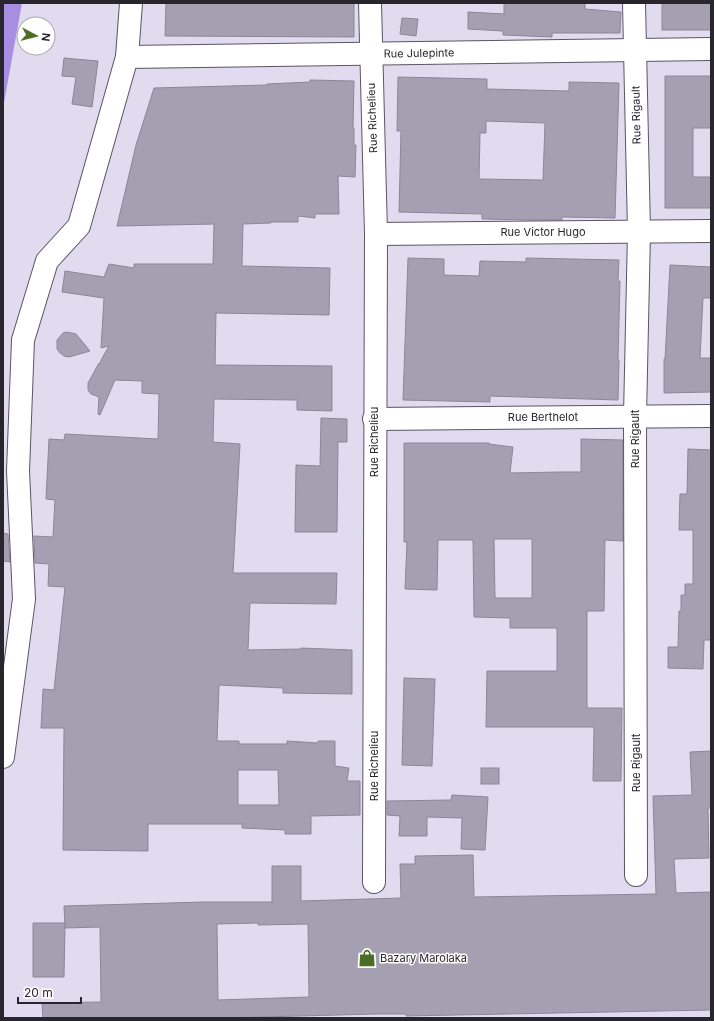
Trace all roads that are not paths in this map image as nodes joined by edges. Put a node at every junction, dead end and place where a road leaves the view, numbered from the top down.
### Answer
1 (131, 3) edge
2 (370, 3) edge
3 (634, 3) edge
4 (711, 49) edge
5 (634, 50) junction
6 (370, 54) junction
7 (127, 57) junction
8 (711, 231) edge
9 (639, 232) junction
10 (376, 234) junction
11 (635, 416) junction
12 (711, 416) edge
13 (374, 419) junction
14 (3, 757) edge
15 (636, 875) dead end
16 (374, 882) dead end

1 - 7 street
2 - 6 street, Rue Richelieu
3 - 5 street, Rue Rigault
4 - 5 street, Rue Julepinte
5 - 6 street, Rue Julepinte
5 - 9 street, Rue Rigault
6 - 7 street, Rue Julepinte
6 - 10 street, Rue Richelieu
7 - 14 street
8 - 9 street, Rue Victor Hugo
9 - 10 street, Rue Victor Hugo
9 - 11 street, Rue Rigault
10 - 13 street, Rue Richelieu
11 - 12 street, Rue Berthelot
11 - 13 street, Rue Berthelot
11 - 15 street, Rue Rigault
13 - 16 street, Rue Richelieu

